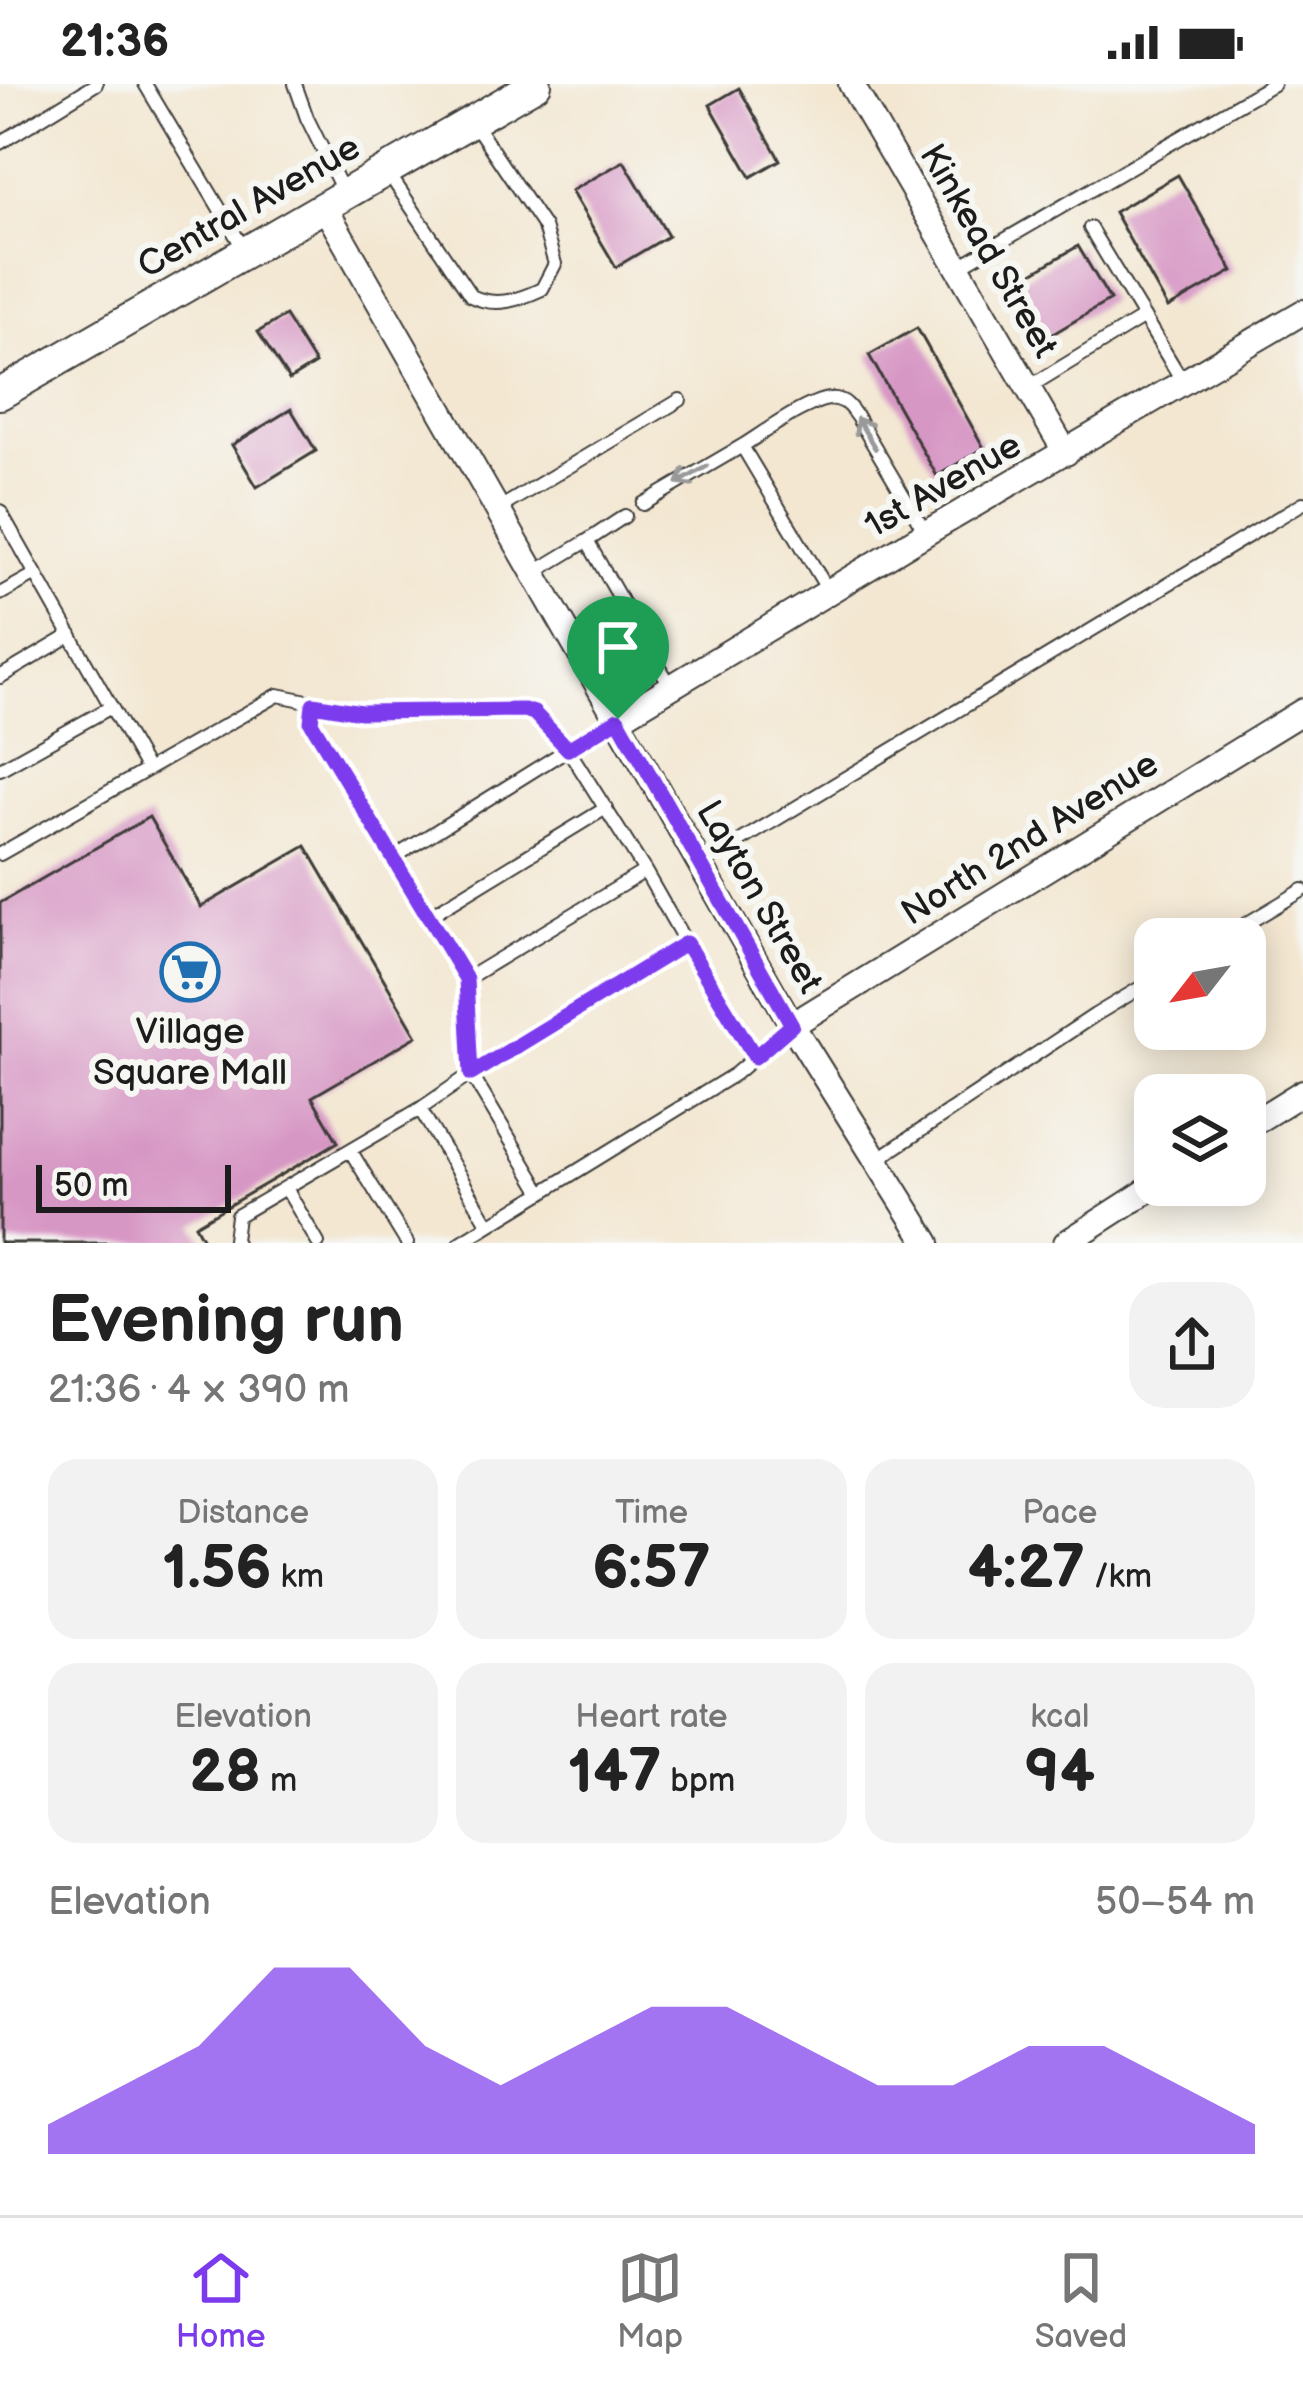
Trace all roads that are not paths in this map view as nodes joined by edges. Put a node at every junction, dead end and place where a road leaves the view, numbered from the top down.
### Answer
1 (96, 84) edge
2 (145, 84) edge
3 (295, 84) edge
4 (851, 84) edge
5 (1273, 84) edge
6 (523, 87) edge
7 (472, 120) junction
8 (0, 143) edge
9 (387, 170) junction
10 (334, 200) junction
11 (1090, 228) dead end
12 (245, 251) junction
13 (958, 267) junction
14 (1144, 317) junction
15 (1299, 323) edge
16 (1183, 383) junction
17 (3, 385) edge
18 (1028, 388) junction
19 (680, 400) dead end
20 (742, 446) junction
21 (1066, 453) junction
22 (1303, 503) edge
23 (643, 504) dead end
24 (498, 509) junction
25 (0, 511) edge
26 (625, 516) dead end
27 (926, 533) junction
28 (587, 541) junction
29 (36, 574) junction
30 (534, 574) junction
31 (829, 592) junction
32 (0, 594) edge
33 (71, 635) junction
34 (0, 677) edge
35 (671, 687) junction
36 (313, 704) junction
37 (112, 707) junction
38 (1303, 711) edge
39 (618, 719) junction
40 (568, 749) junction
41 (0, 769) edge
42 (147, 770) junction
43 (606, 808) junction
44 (0, 854) edge
45 (393, 858) junction
46 (702, 864) junction
47 (645, 872) junction
48 (1303, 890) edge
49 (429, 916) junction
50 (1256, 918) edge
51 (686, 943) junction
52 (466, 979) junction
53 (1134, 992) edge
54 (792, 1025) junction
55 (755, 1057) junction
56 (471, 1074) junction
57 (1303, 1092) edge
58 (420, 1109) junction
59 (1266, 1115) edge
60 (350, 1150) junction
61 (878, 1159) junction
62 (286, 1188) junction
63 (542, 1192) junction
64 (1134, 1199) edge
65 (489, 1225) junction
66 (236, 1243) edge
67 (318, 1243) edge
68 (406, 1243) edge
69 (460, 1243) edge
70 (928, 1243) edge
71 (1066, 1243) edge

1 - 8 lane
2 - 12 lane
3 - 10 lane
4 - 13 street, Kinkead Street
5 - 13 lane
6 - 7 street, Central Avenue
7 - 9 street, Central Avenue
7 - 9 lane
9 - 10 street, Central Avenue
10 - 12 street, Central Avenue
10 - 24 street, Layton Street
11 - 14 lane
12 - 17 street, Central Avenue
13 - 18 street, Kinkead Street
14 - 16 lane
14 - 18 lane
15 - 16 street, 1st Avenue
16 - 21 street, 1st Avenue
18 - 21 street, Kinkead Street
19 - 24 lane
20 -> 23 lane
27 -> 20 lane
20 - 31 lane
21 - 27 street, 1st Avenue
22 - 46 lane
24 - 30 street, Layton Street
25 - 29 lane
26 - 28 lane
27 - 31 street, 1st Avenue
28 - 30 lane
28 - 35 lane
29 - 32 lane
29 - 33 lane
30 - 39 street, Layton Street
31 - 35 street, 1st Avenue
33 - 34 lane
33 - 37 lane
35 - 39 street, 1st Avenue
36 - 40 lane
36 - 42 lane
36 - 45 lane
37 - 41 lane
37 - 42 lane
38 - 54 street, North 2nd Avenue
39 - 40 lane
39 - 46 street, Layton Street
40 - 43 lane
40 - 45 lane
42 - 44 lane
43 - 47 lane
43 - 49 lane
45 - 49 lane
46 - 54 street, Layton Street
47 - 51 lane
47 - 52 lane
48 - 50 lane
49 - 52 lane
51 - 55 lane
51 - 56 lane
52 - 56 lane
53 - 61 lane
54 - 55 lane
54 - 61 street, Layton Street
55 - 63 lane
56 - 58 lane
56 - 63 lane
57 - 59 street
58 - 60 lane
58 - 65 lane
60 - 62 lane
60 - 68 lane
61 - 70 street, Layton Street
62 - 66 lane
62 - 67 lane
63 - 65 lane
64 - 71 street
65 - 69 lane

